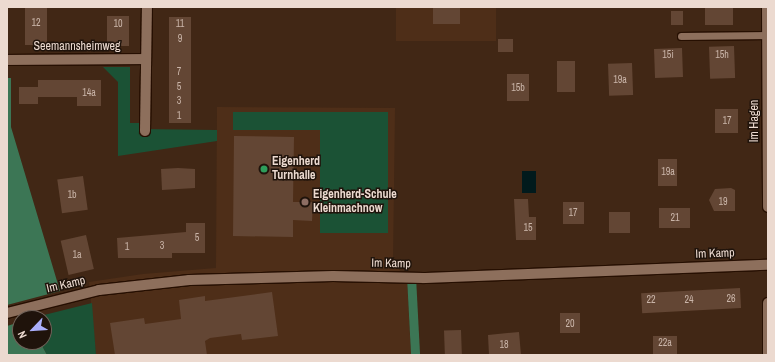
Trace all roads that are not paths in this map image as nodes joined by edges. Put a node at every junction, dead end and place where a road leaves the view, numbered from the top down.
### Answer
1 (147, 7) edge
2 (767, 7) edge
3 (767, 35) edge
4 (681, 36) dead end
5 (146, 59) junction
6 (7, 60) edge
7 (145, 131) dead end
8 (768, 207) edge
9 (768, 265) edge
10 (768, 303) edge
11 (7, 313) edge
12 (768, 355) edge

1 - 5 street
2 - 3 street, Im Hagen
3 - 4 lane
3 - 8 street, Im Hagen
5 - 6 street, Seemannsheimweg
5 - 7 street
9 - 11 street, Im Kamp
10 - 12 street

